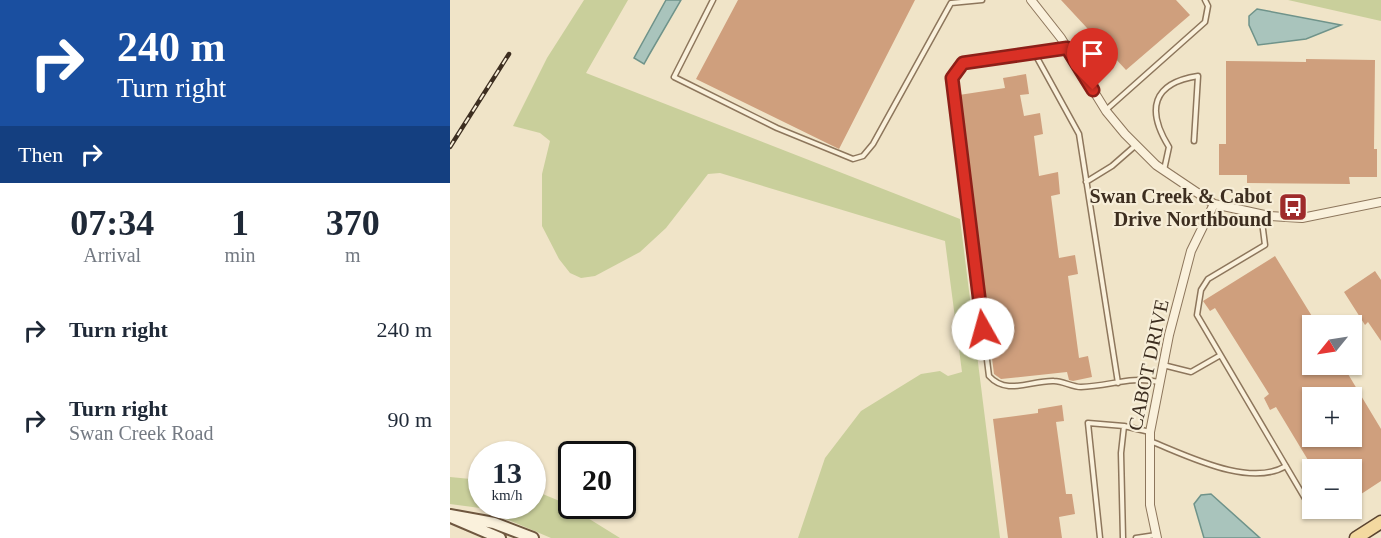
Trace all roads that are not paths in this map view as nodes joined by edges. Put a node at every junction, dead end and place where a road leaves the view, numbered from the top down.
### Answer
1 (713, 0) edge
2 (982, 0) edge
3 (1031, 0) edge
4 (1205, 0) edge
5 (951, 2) edge
6 (1067, 48) junction
7 (1035, 54) junction
8 (1106, 111) junction
9 (1194, 141) dead end
10 (1136, 145) junction
11 (1164, 171) junction
12 (1086, 182) junction
13 (1381, 202) edge
14 (1214, 204) junction
15 (1261, 214) junction
16 (1219, 356) junction
17 (1163, 365) junction
18 (1160, 382) junction
19 (1118, 383) junction
20 (1124, 426) junction
21 (1149, 437) junction
22 (1286, 466) junction
23 (1302, 493) edge
24 (450, 516) edge
25 (1381, 522) edge
26 (1156, 536) edge
27 (500, 538) edge
28 (533, 538) edge
29 (1100, 538) edge
30 (1123, 538) edge
31 (1136, 538) edge
32 (1356, 538) edge

1 - 5 lane
2 - 5 lane
3 - 6 street
4 - 8 lane
6 - 7 lane
6 - 8 street
7 - 12 lane
7 - 19 lane
8 - 10 street
9 - 11 lane
10 - 11 street
10 - 12 lane
11 - 14 street
12 - 19 lane
13 - 15 street
14 - 15 street
14 - 17 street, CABOT DRIVE
15 - 16 lane
16 - 17 lane
16 - 22 lane
17 - 18 street, CABOT DRIVE
18 - 19 lane
18 - 21 street, CABOT DRIVE
20 - 21 lane
20 - 29 lane
20 - 30 lane
21 - 22 lane
21 - 26 street, CABOT DRIVE
22 - 23 lane
24 - 27 street
24 - 28 street
25 - 32 main road
26 - 31 lane

